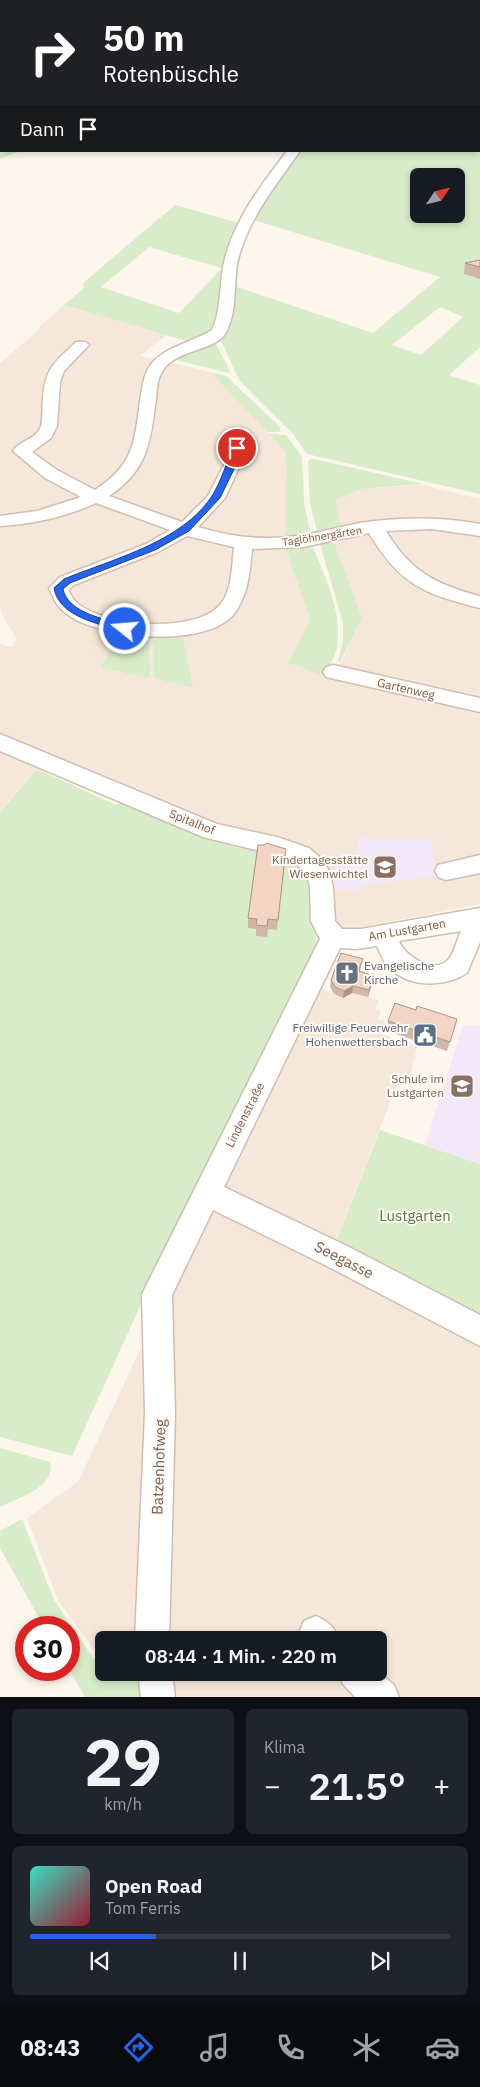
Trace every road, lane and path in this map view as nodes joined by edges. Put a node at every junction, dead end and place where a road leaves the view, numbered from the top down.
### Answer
1 (293, 152) edge
2 (81, 345) dead end
3 (240, 436) dead end
4 (96, 497) junction
5 (0, 522) edge
6 (375, 528) junction
7 (186, 529) junction
8 (480, 530) edge
9 (244, 543) junction
10 (480, 602) edge
11 (333, 672) dead end
12 (480, 705) edge
13 (0, 742) edge
14 (446, 871) dead end
15 (477, 871) edge
16 (479, 918) edge
17 (384, 934) junction
18 (334, 936) junction
19 (206, 1193) junction
20 (157, 1294) joint
21 (480, 1331) edge
22 (152, 1631) edge
23 (156, 1681) edge
24 (158, 1697) edge

1 - 4 street
2 - 4 street, Taglöhnergärten
3 - 7 street
4 - 5 street
4 - 7 street, Taglöhnergärten
6 - 8 street, Taglöhnergärten
6 - 9 street, Taglöhnergärten
6 - 10 street, Taglöhnergärten
7 - 9 street, Taglöhnergärten
7 - 9 street
11 - 12 street, Gartenweg
13 - 18 street, Spitalhof
14 - 15 street
16 - 17 street, Am Lustgarten
16 - 17 street
17 - 18 street, Am Lustgarten
18 - 19 street, Lindenstraße
19 - 20 street, Lindenstraße
19 - 21 street, Seegasse
20 - 22 street, Batzenhofweg
23 - 24 street

